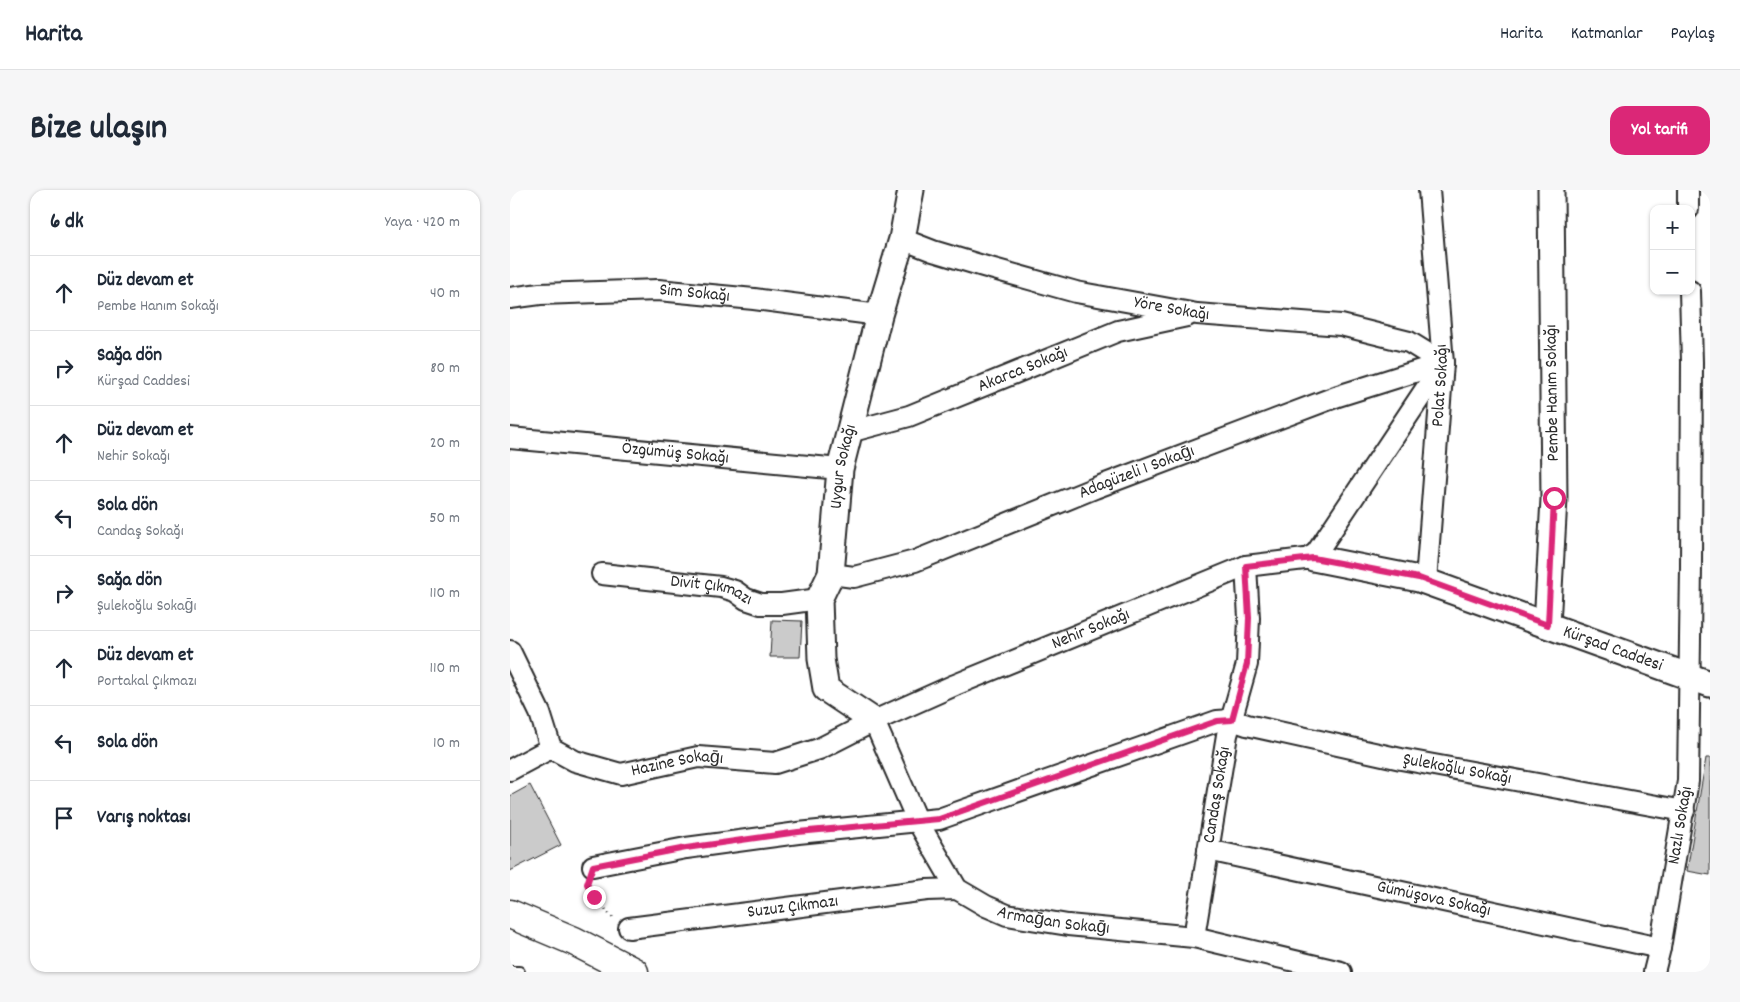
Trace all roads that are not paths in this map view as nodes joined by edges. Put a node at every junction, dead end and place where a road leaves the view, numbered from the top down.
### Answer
1 (911, 190) edge
2 (1429, 190) edge
3 (1552, 190) edge
4 (1688, 190) edge
5 (1688, 205) edge
6 (902, 238) junction
7 (1690, 295) edge
8 (510, 298) edge
9 (1198, 314) junction
10 (879, 315) junction
11 (1443, 363) junction
12 (849, 432) junction
13 (510, 438) edge
14 (840, 468) junction
15 (1313, 558) junction
16 (1246, 566) junction
17 (602, 574) dead end
18 (831, 574) junction
19 (1426, 581) junction
20 (819, 599) junction
21 (1548, 625) junction
22 (510, 652) edge
23 (1700, 680) edge
24 (1232, 720) junction
25 (874, 721) junction
26 (551, 748) junction
27 (515, 762) edge
28 (1684, 811) junction
29 (918, 822) junction
30 (1208, 850) junction
31 (593, 866) road end
32 (957, 889) junction
33 (510, 904) edge
34 (510, 914) edge
35 (629, 928) road end
36 (1194, 937) junction
37 (574, 942) junction
38 (1660, 948) junction
39 (512, 972) edge
40 (520, 972) edge
41 (634, 972) edge
42 (1341, 972) edge
43 (1654, 972) edge

1 - 6 street, Uygur Sokağı
2 - 11 street, Polat Sokağı
3 - 21 street, Pembe Hanım Sokağı
4 - 5 street
6 - 9 street, Yöre Sokağı
6 - 10 street, Uygur Sokağı
7 - 23 street, Nazlı Sokağı
8 - 10 street, Sim Sokağı
9 - 11 street, Yöre Sokağı
9 - 12 street, Akarca Sokağı
10 - 12 street, Uygur Sokağı
11 - 15 street
11 - 18 street, Adagüzeli 1 Sokaḡı
11 - 19 street, Polat Sokağı
12 - 14 street, Uygur Sokağı
13 - 14 street, Özgümüş Sokağı
14 - 18 street, Uygur Sokağı
15 - 16 street, Nehir Sokağı
15 - 19 street, Kürşad Caddesi
16 - 24 street, Candaş Sokağı
16 - 25 street, Nehir Sokağı
17 - 20 street, Divit Çıkmazı
18 - 20 street, Uygur Sokağı
19 - 21 street, Kürşad Caddesi
20 - 25 street, Uygur Sokağı
21 - 23 street, Kürşad Caddesi
22 - 26 street
23 - 28 street, Nazlı Sokağı
24 - 28 street, Şulekoğlu Sokağı
24 - 29 street
24 - 30 street, Candaş Sokağı
25 - 26 street, Hazine Sokaḡı
25 - 29 street, Armaḡan Sokaḡı
26 - 27 street
28 - 38 street, Nazlı Sokağı
29 - 31 street
29 - 32 street, Armaḡan Sokaḡı
30 - 36 street, Candaş Sokağı
30 - 38 street, Gümüşova Sokağı
32 - 35 street, Suzuz Çıkmazı
32 - 36 street, Armaḡan Sokaḡı
33 - 37 main road
34 - 37 main road
36 - 42 street, Armaḡan Sokaḡı
37 - 41 main road
38 - 43 street, Nazlı Sokağı
39 - 40 lane

